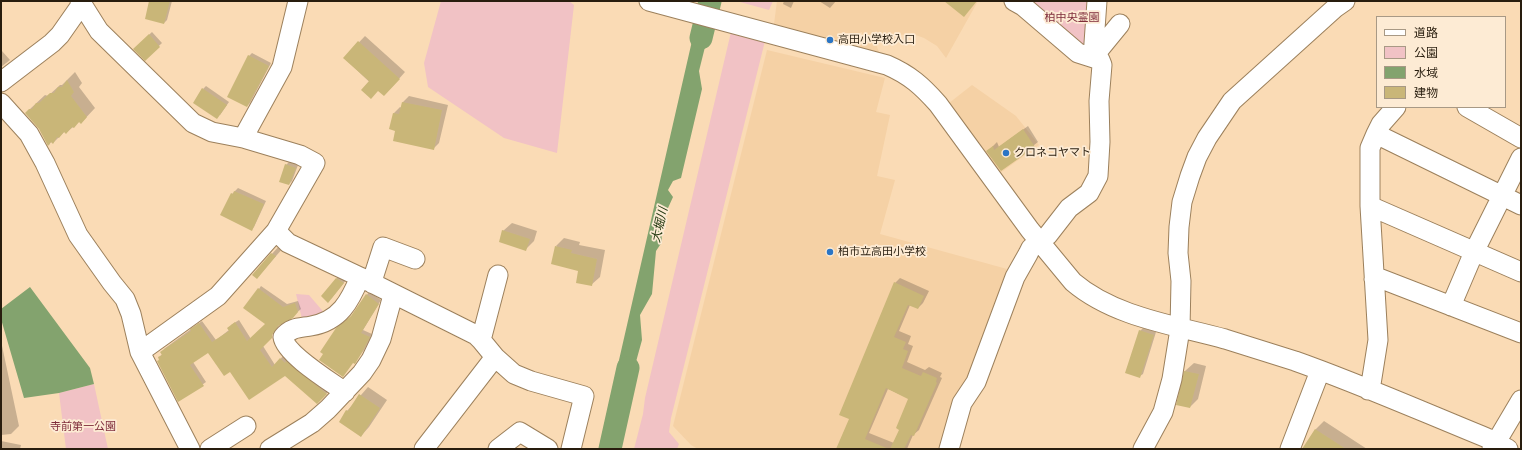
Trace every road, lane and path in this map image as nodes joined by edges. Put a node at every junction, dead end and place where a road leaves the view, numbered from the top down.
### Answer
1 (298, 1) edge
2 (649, 1) edge
3 (1014, 1) edge
4 (1098, 1) edge
5 (1345, 1) edge
6 (80, 3) edge
7 (1120, 24) dead end
8 (1093, 57) junction
9 (1, 82) edge
10 (1, 103) edge
11 (1395, 108) edge
12 (1469, 108) edge
13 (1376, 134) junction
14 (243, 138) junction
15 (1521, 138) edge
16 (1521, 158) edge
17 (1502, 195) junction
18 (1521, 204) edge
19 (1370, 206) junction
20 (276, 231) junction
21 (1040, 242) junction
22 (1474, 252) junction
23 (415, 259) dead end
24 (1521, 272) edge
25 (498, 275) dead end
26 (1374, 279) junction
27 (367, 280) junction
28 (393, 295) junction
29 (1450, 306) junction
30 (1180, 328) junction
31 (1521, 333) edge
32 (481, 340) junction
33 (140, 352) junction
34 (495, 356) junction
35 (1320, 371) junction
36 (1368, 390) junction
37 (345, 392) junction
38 (1521, 400) edge
39 (246, 426) dead end
40 (1498, 447) edge
41 (190, 449) edge
42 (210, 449) edge
43 (270, 449) edge
44 (424, 449) edge
45 (498, 449) edge
46 (548, 449) edge
47 (571, 449) edge
48 (949, 449) edge
49 (1143, 449) edge
50 (1290, 449) edge

1 - 14 street
2 - 21 street
3 - 8 street
4 - 8 street
5 - 30 street
6 - 9 street
6 - 14 street
7 - 8 street
8 - 21 street
10 - 33 street
11 - 13 street
12 - 15 street
13 - 17 street
13 - 19 street
14 - 20 street
16 - 17 street
17 - 18 street
17 - 22 street
19 - 22 street
19 - 26 street
20 - 27 street
20 - 33 street
21 - 30 street
21 - 48 street
22 - 24 street
22 - 29 street
23 - 27 street
25 - 32 street
26 - 29 street
26 - 36 street
27 - 28 street
27 - 37 street
28 - 32 street
28 - 37 street
29 - 31 street
30 - 35 street
30 - 49 street
32 - 34 street
33 - 41 street
34 - 44 street
34 - 47 street
35 - 36 street
35 - 50 street
36 - 40 street
37 - 43 street
38 - 40 street
39 - 42 street
45 - 46 street

